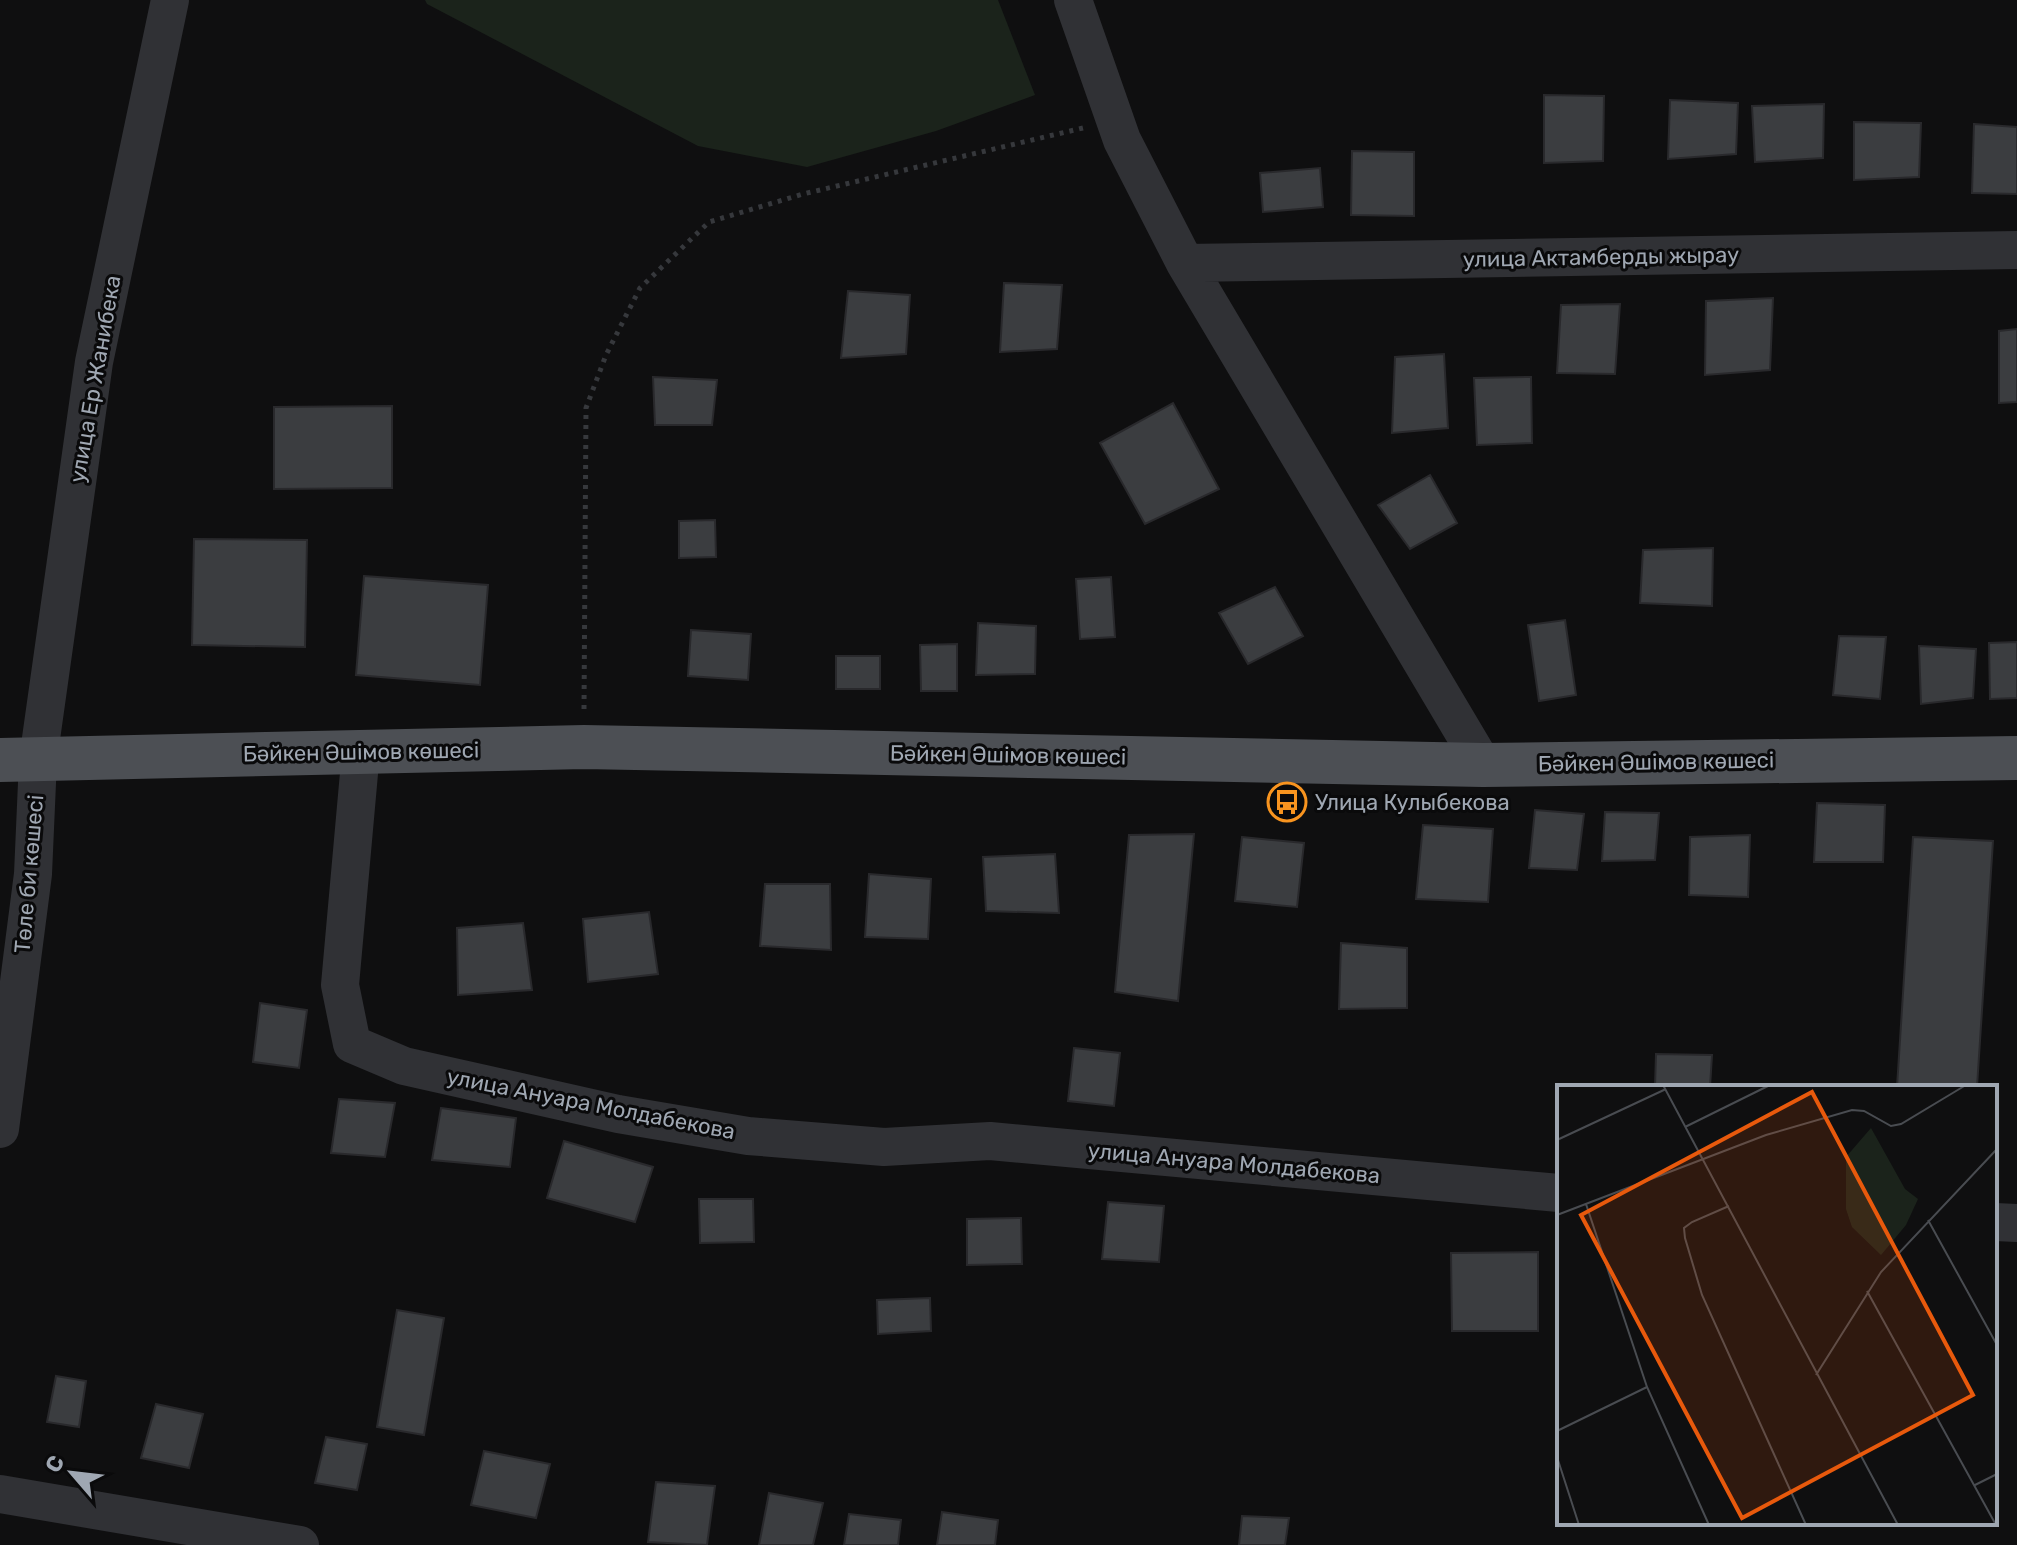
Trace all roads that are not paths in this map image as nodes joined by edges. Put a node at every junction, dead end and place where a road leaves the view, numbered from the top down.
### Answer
1 (170, 0) edge
2 (1073, 0) edge
3 (2017, 250) edge
4 (1185, 263) junction
5 (361, 751) junction
6 (2017, 758) edge
7 (19, 760) edge
8 (1483, 765) junction
9 (0, 1129) edge
10 (1557, 1193) edge
11 (1997, 1222) edge
12 (2017, 1223) edge
13 (0, 1494) edge
14 (300, 1545) edge

1 - 7 street, улица Ер Жанибека
2 - 4 street
3 - 4 street, улица Актамберды жырау
4 - 8 street
5 - 7 main road, Бәйкен Әшімов көшесі
5 - 8 main road, Бәйкен Әшімов көшесі
5 - 10 street, улица Ануара Молдабекова
6 - 8 main road, Бәйкен Әшімов көшесі
7 - 9 street, Төле би көшесі
11 - 12 street
13 - 14 street

